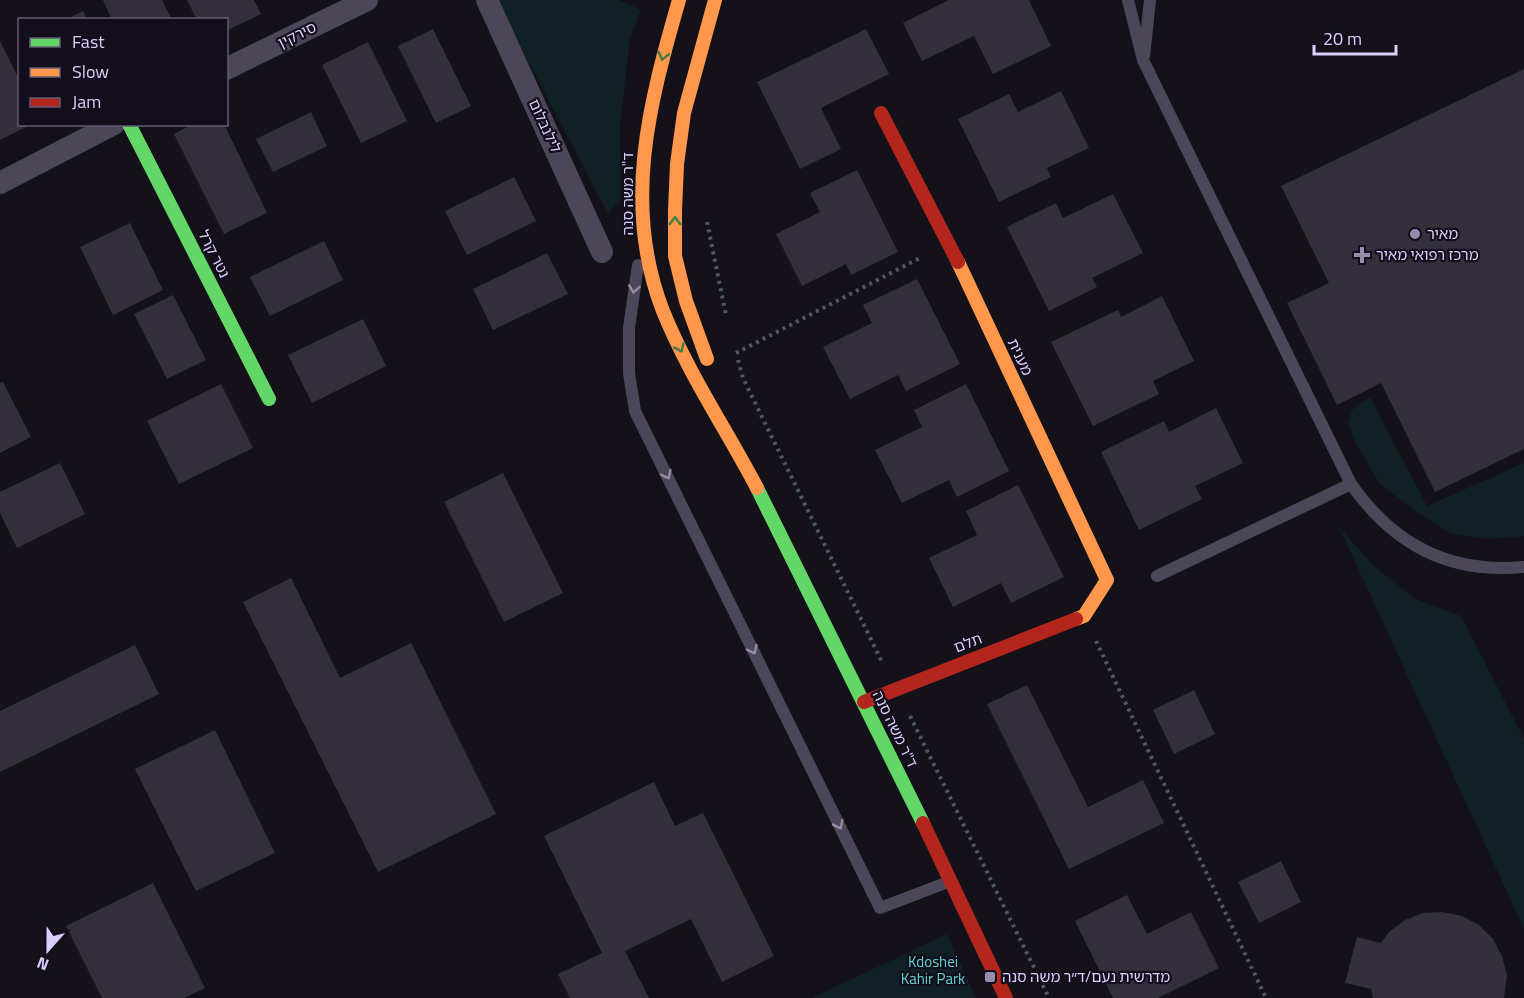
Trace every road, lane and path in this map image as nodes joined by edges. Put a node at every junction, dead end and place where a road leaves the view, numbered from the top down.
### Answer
1 (367, 0) edge
2 (487, 0) edge
3 (715, 0) edge
4 (1128, 0) edge
5 (1150, 0) edge
6 (687, 7) edge
7 (1143, 60) junction
8 (228, 68) edge
9 (881, 113) dead end
10 (110, 126) edge
11 (130, 126) edge
12 (0, 183) edge
13 (706, 216) dead end
14 (643, 231) junction
15 (949, 243) junction
16 (602, 252) dead end
17 (727, 320) dead end
18 (733, 342) dead end
19 (736, 353) junction
20 (712, 372) joint
21 (269, 399) dead end
22 (722, 399) dead end
23 (751, 476) junction
24 (1351, 484) junction
25 (1524, 567) edge
26 (1157, 576) dead end
27 (1084, 616) junction
28 (896, 689) junction
29 (864, 702) junction
30 (951, 880) junction
31 (1006, 998) edge
32 (1049, 998) edge
33 (1266, 998) edge

1 - 8 street, סירקין
2 - 16 street, לילנבלום
3 - 6 street, ד"ר משה סנה
4 - 7 lane
5 - 7 lane
6 -> 14 street, ד"ר משה סנה
20 -> 6 street, ד"ר משה סנה
7 - 24 lane
9 - 15 street, מענית
10 - 12 street
11 - 21 street, נטר קרל
13 - 17 path
14 -> 23 street, ד"ר משה סנה
14 -> 30 lane
15 - 19 path
15 - 27 street, מענית
18 - 19 path
19 - 20 path
19 - 28 path
22 - 23 street, ד"ר משה סנה
23 - 29 street, ד"ר משה סנה
24 - 25 lane
24 - 26 lane
27 - 28 street, תלם
27 - 33 path
28 - 29 street, תלם
28 - 32 path
29 - 30 street, ד"ר משה סנה
30 - 31 street, ד"ר משה סנה

